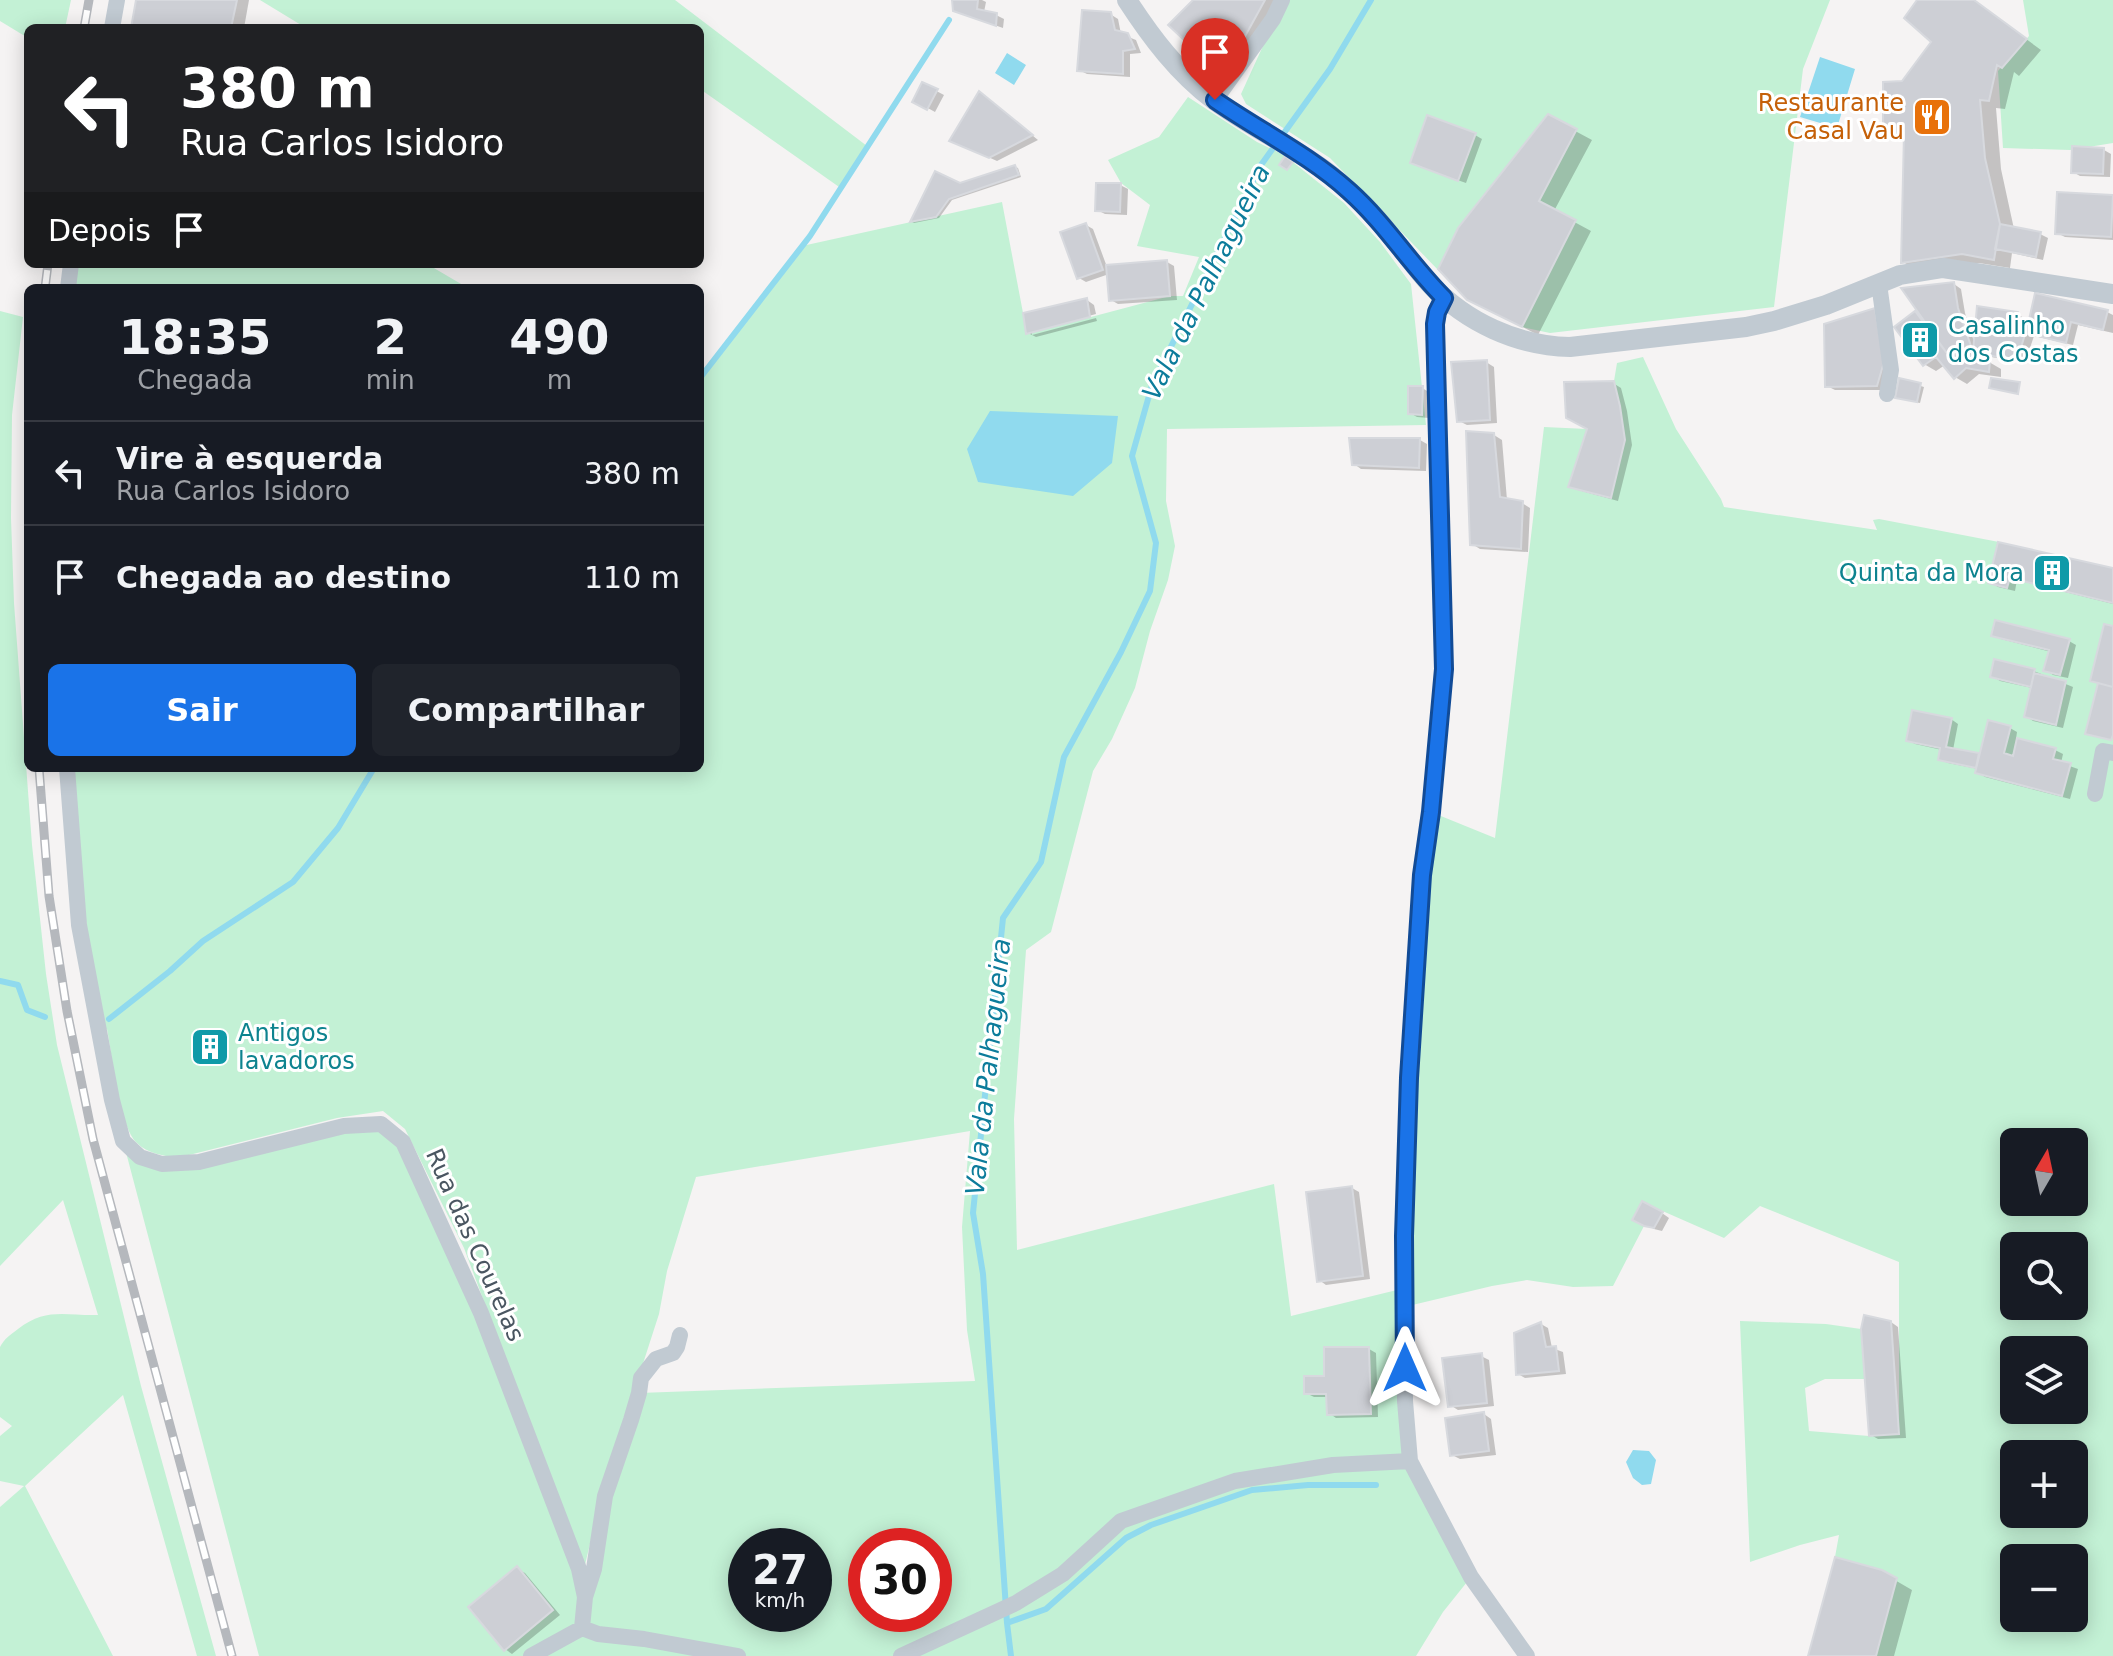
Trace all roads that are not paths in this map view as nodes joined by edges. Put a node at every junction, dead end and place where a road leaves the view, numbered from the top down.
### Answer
1 (117, 0) edge
2 (1127, 0) edge
3 (1282, 0) edge
4 (113, 24) edge
5 (1215, 100) junction
6 (1879, 284) junction
7 (2113, 294) edge
8 (1444, 298) junction
9 (1887, 394) dead end
10 (2113, 753) edge
11 (67, 772) edge
12 (2095, 794) dead end
13 (680, 1335) dead end
14 (1410, 1461) junction
15 (585, 1597) junction
16 (582, 1628) junction
17 (531, 1656) edge
18 (738, 1656) edge
19 (901, 1656) edge
20 (1527, 1656) edge

1 - 4 street
2 - 5 street
3 - 5 street
5 - 8 street
6 - 7 street
6 - 8 street
6 - 9 street
8 - 14 street
10 - 12 street
11 - 15 street, Rua das Courelas
13 - 15 street
14 - 19 street
14 - 20 street
15 - 16 street
16 - 17 street
16 - 18 street

